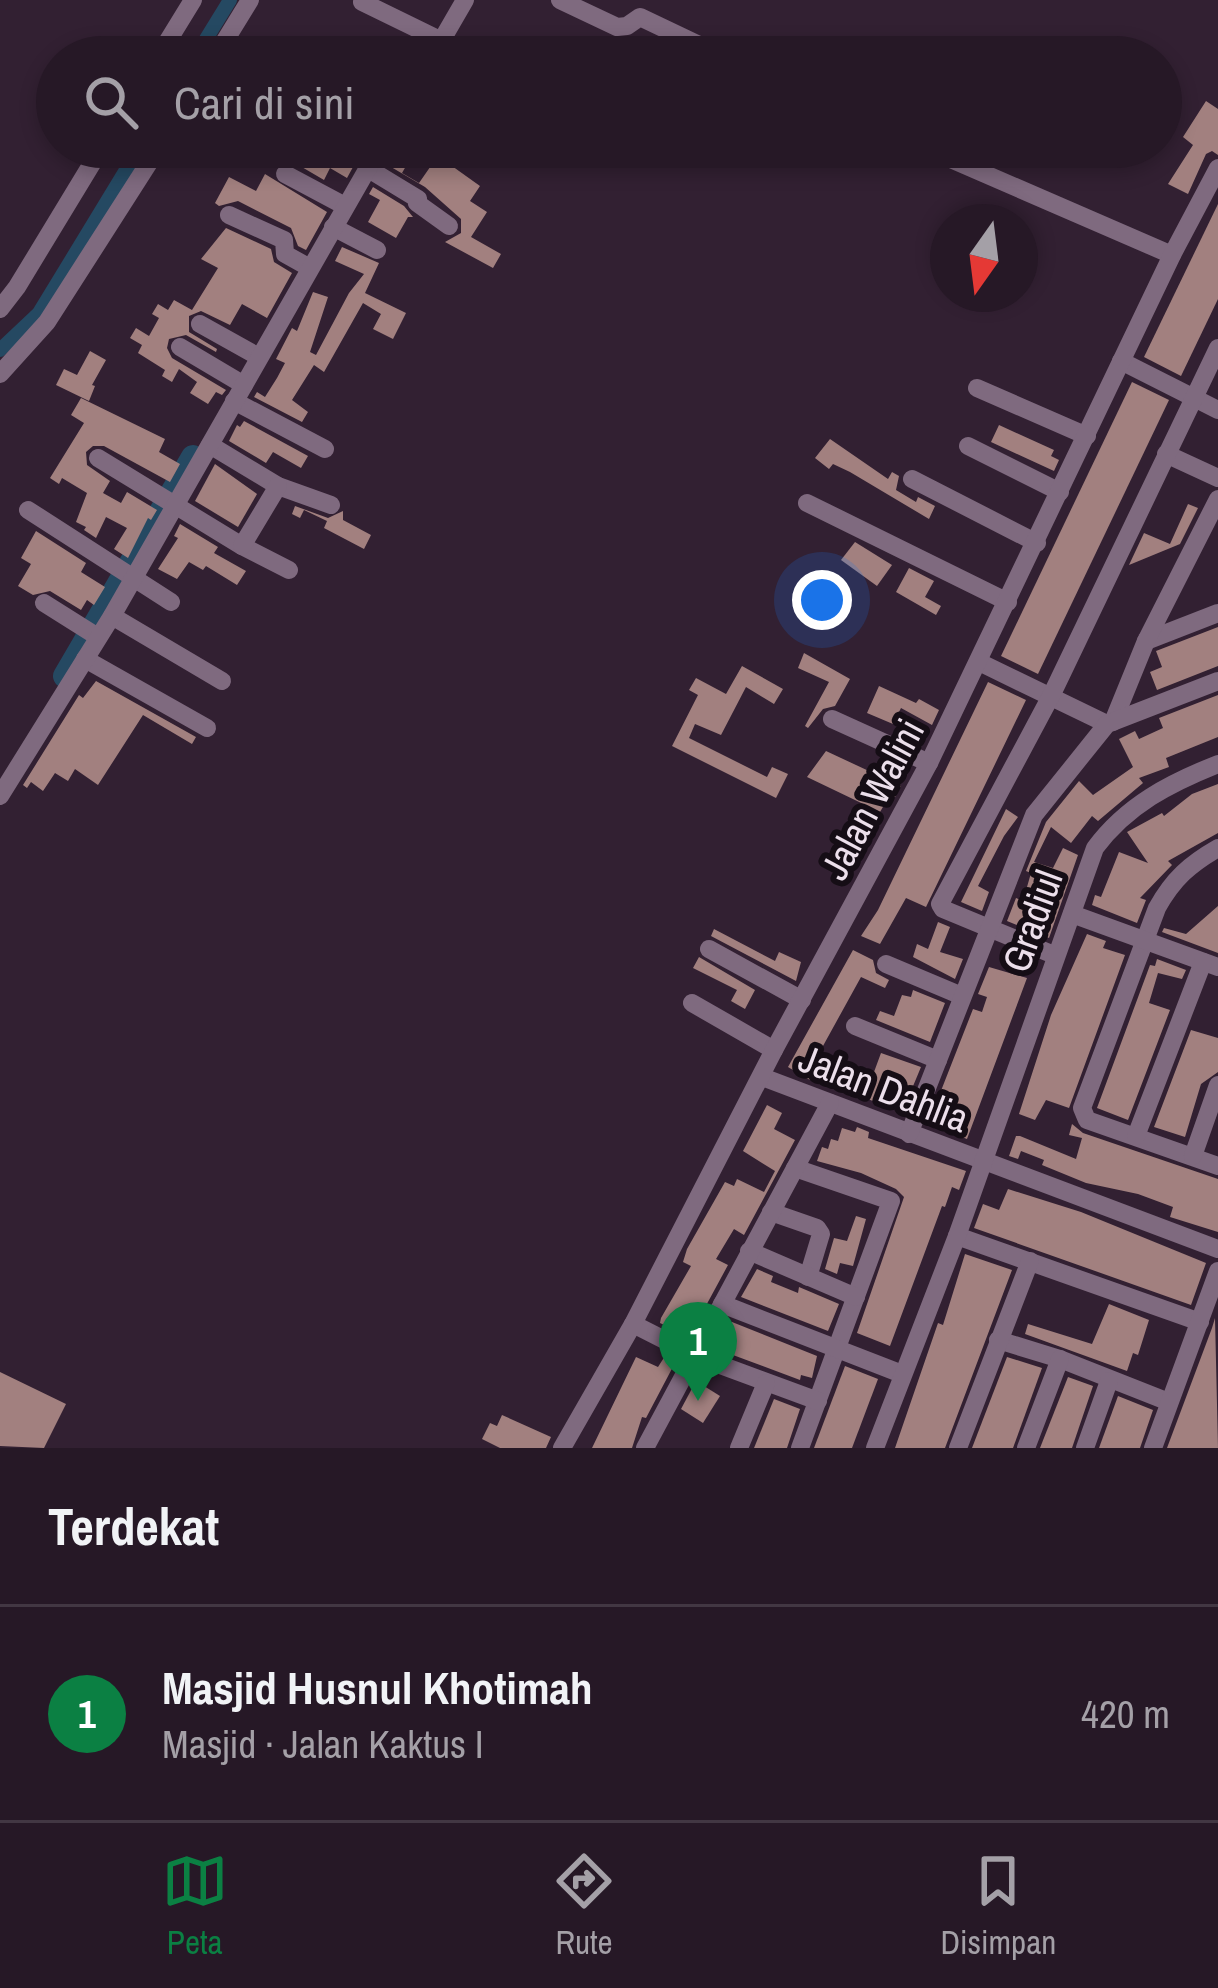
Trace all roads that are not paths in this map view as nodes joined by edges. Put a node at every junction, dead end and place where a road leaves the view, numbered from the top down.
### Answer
1 (193, 0) edge
2 (250, 0) edge
3 (465, 0) edge
4 (560, 0) edge
5 (362, 2) edge
6 (171, 36) edge
7 (228, 36) edge
8 (423, 36) edge
9 (441, 36) edge
10 (680, 36) edge
11 (89, 168) edge
12 (146, 168) edge
13 (368, 168) joint
14 (971, 168) edge
15 (1218, 169) edge
16 (285, 174) dead end
17 (342, 204) junction
18 (230, 215) dead end
19 (333, 226) junction
20 (449, 226) dead end
21 (377, 250) dead end
22 (1172, 255) junction
23 (306, 266) junction
24 (0, 309) edge
25 (200, 324) dead end
26 (180, 347) dead end
27 (1218, 348) edge
28 (255, 354) junction
29 (1121, 361) junction
30 (0, 374) edge
31 (238, 386) junction
32 (977, 388) dead end
33 (1195, 398) junction
34 (1218, 410) edge
35 (1087, 436) junction
36 (210, 445) junction
37 (968, 446) dead end
38 (325, 449) dead end
39 (1166, 454) junction
40 (98, 458) dead end
41 (1218, 478) edge
42 (912, 479) dead end
43 (278, 486) junction
44 (1060, 492) junction
45 (1218, 500) edge
46 (171, 503) junction
47 (807, 503) dead end
48 (331, 505) dead end
49 (28, 510) dead end
50 (1209, 537) edge
51 (1037, 543) junction
52 (242, 546) junction
53 (290, 570) dead end
54 (128, 573) junction
55 (171, 602) dead end
56 (1008, 602) junction
57 (44, 603) dead end
58 (1218, 614) edge
59 (112, 616) junction
60 (93, 634) junction
61 (1146, 641) junction
62 (86, 659) junction
63 (979, 662) junction
64 (222, 681) dead end
65 (1218, 681) edge
66 (1052, 694) junction
67 (832, 718) dead end
68 (1110, 723) junction
69 (208, 728) dead end
70 (929, 763) junction
71 (1218, 764) edge
72 (0, 796) edge
73 (1218, 848) edge
74 (1072, 914) junction
75 (987, 929) junction
76 (1144, 943) junction
77 (709, 949) dead end
78 (1054, 955) junction
79 (886, 964) dead end
80 (1210, 964) edge
81 (962, 996) junction
82 (802, 1000) junction
83 (692, 1003) dead end
84 (856, 1027) dead end
85 (774, 1050) junction
86 (938, 1060) junction
87 (761, 1077) junction
88 (1218, 1084) edge
89 (830, 1103) junction
90 (909, 1134) junction
91 (1136, 1136) junction
92 (1193, 1156) junction
93 (982, 1161) junction
94 (1218, 1166) edge
95 (795, 1168) junction
96 (771, 1212) junction
97 (957, 1236) junction
98 (1218, 1249) edge
99 (749, 1251) junction
100 (1030, 1261) junction
101 (1218, 1271) edge
102 (808, 1276) junction
103 (856, 1297) junction
104 (722, 1304) junction
105 (1200, 1322) junction
106 (633, 1324) junction
107 (998, 1340) junction
108 (835, 1348) junction
109 (696, 1356) junction
110 (1060, 1359) junction
111 (902, 1374) junction
112 (1109, 1381) junction
113 (766, 1383) junction
114 (818, 1401) junction
115 (1169, 1402) junction
116 (562, 1448) edge
117 (645, 1448) edge
118 (739, 1448) edge
119 (800, 1448) edge
120 (875, 1448) edge
121 (958, 1448) edge
122 (1026, 1448) edge
123 (1085, 1448) edge
124 (1153, 1448) edge

1 - 6 street
2 - 7 street
3 - 9 street
4 - 10 street
5 - 8 street
11 - 24 street
12 - 30 street
13 - 17 street
13 - 20 street
14 - 22 street
15 - 22 street, Jalan Walini
16 - 17 street
17 - 19 street
18 - 23 street
19 - 21 street
19 - 23 street
22 - 29 street, Jalan Walini
23 - 28 street
25 - 28 street
26 - 31 street
27 - 33 street
28 - 31 street
29 - 33 street
29 - 35 street, Jalan Walini
31 - 36 street
31 - 38 street
32 - 35 street
33 - 34 street
33 - 39 street
35 - 44 street, Jalan Walini
36 - 43 street
36 - 46 street
37 - 44 street
39 - 41 street
39 - 66 street
40 - 46 street
42 - 51 street
43 - 48 street
43 - 52 street
44 - 51 street, Jalan Walini
45 - 50 street
46 - 52 street
46 - 54 street
47 - 56 street
49 - 54 street
50 - 61 street
51 - 56 street, Jalan Walini
52 - 53 street
54 - 55 street
54 - 59 street
56 - 63 street, Jalan Walini
57 - 60 street
58 - 61 street
59 - 60 street
59 - 64 street
60 - 62 street
61 - 68 street
62 - 69 street
62 - 72 street
63 - 66 street
63 - 70 street, Jalan Walini
65 - 68 street
66 - 68 street
66 - 75 street
67 - 70 street
68 - 75 street
70 - 82 street, Jalan Walini
71 - 74 street, Gradiul
73 - 76 street
74 - 76 street
74 - 78 street, Gradiul
75 - 78 street
75 - 81 street
76 - 80 street
76 - 91 street
77 - 82 street
78 - 93 street, Gradiul
79 - 81 street
80 - 91 street
81 - 86 street
82 - 85 street, Jalan Walini
83 - 85 street
84 - 86 street
85 - 87 street, Jalan Walini
86 - 90 street
87 - 89 street, Jalan Dahlia
87 - 106 street, Jalan Walini
88 - 92 street
89 - 90 street, Jalan Dahlia
89 - 95 street
90 - 93 street, Jalan Dahlia
91 - 92 street
92 - 94 street
93 - 97 street, Gradiul
93 - 98 street, Jalan Dahlia
95 - 96 street
95 - 103 street
96 - 99 street
96 - 102 street
97 - 100 street
97 - 111 street, Gradiul
99 - 102 street
99 - 104 street
100 - 105 street
100 - 107 street
101 - 105 street
102 - 103 street
103 - 108 street
104 - 108 street
104 - 109 street
105 - 115 street
106 - 109 street
106 - 116 street, Jalan Walini
107 - 110 street
107 - 121 street
108 - 111 street
108 - 114 street
109 - 113 street
109 - 117 street
110 - 112 street
110 - 122 street
111 - 120 street, Gradiul
112 - 115 street
112 - 123 street
113 - 114 street
113 - 118 street
114 - 119 street
115 - 124 street

